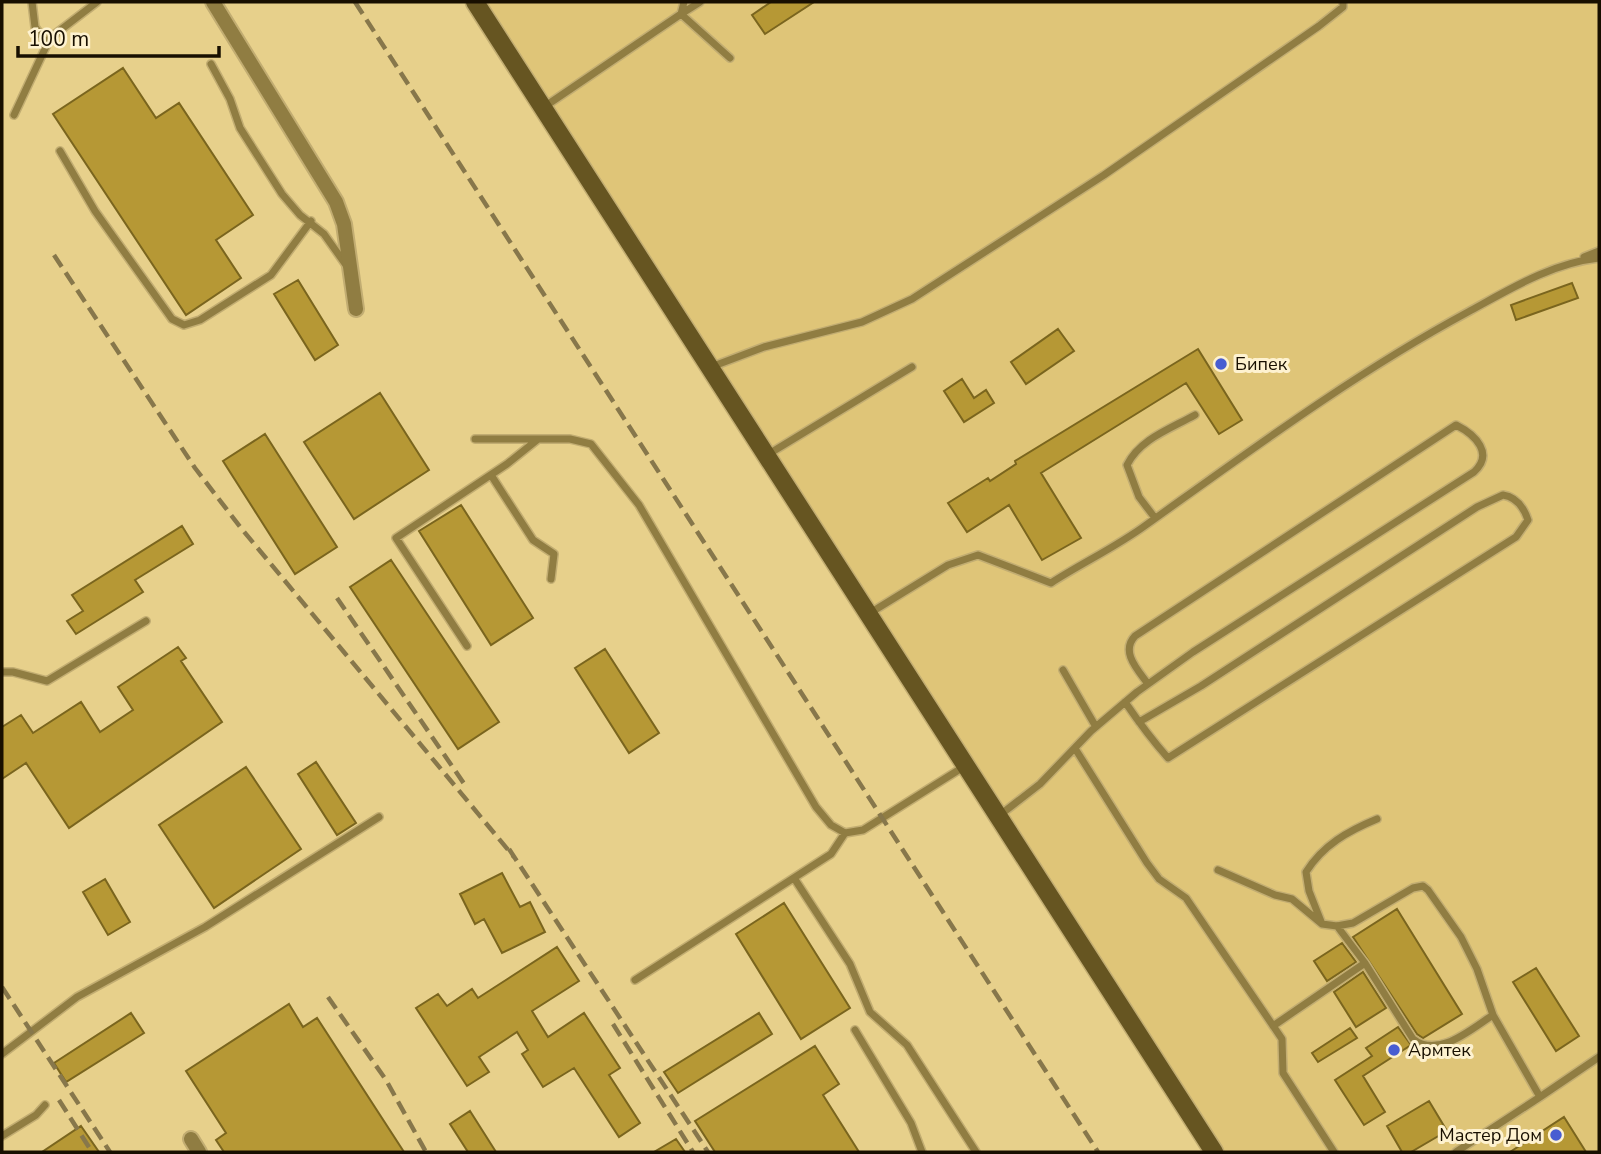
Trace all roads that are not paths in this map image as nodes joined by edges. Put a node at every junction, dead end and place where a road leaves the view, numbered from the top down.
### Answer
1 (32, 2) edge
2 (97, 2) edge
3 (213, 2) edge
4 (475, 2) edge
5 (684, 2) edge
6 (700, 2) edge
7 (1343, 2) edge
8 (681, 14) junction
9 (47, 44) junction
10 (730, 58) dead end
11 (211, 64) dead end
12 (543, 107) junction
13 (14, 115) dead end
14 (61, 150) dead end
15 (311, 221) junction
16 (1599, 251) edge
17 (1599, 258) edge
18 (1574, 261) junction
19 (352, 274) junction
20 (356, 309) dead end
21 (912, 367) dead end
22 (710, 368) junction
23 (1195, 415) dead end
24 (475, 439) dead end
25 (537, 439) junction
26 (766, 455) junction
27 (491, 475) junction
28 (1155, 519) junction
29 (551, 579) dead end
30 (868, 614) junction
31 (146, 621) dead end
32 (467, 646) dead end
33 (1063, 670) dead end
34 (2, 672) edge
35 (13, 672) junction
36 (2, 679) edge
37 (1148, 684) junction
38 (1125, 702) junction
39 (1139, 722) junction
40 (1096, 727) junction
41 (1076, 750) junction
42 (966, 766) junction
43 (379, 817) dead end
44 (998, 817) junction
45 (1377, 819) dead end
46 (845, 833) junction
47 (1219, 870) dead end
48 (794, 878) junction
49 (1322, 924) junction
50 (1337, 926) junction
51 (1365, 963) junction
52 (635, 980) dead end
53 (1493, 1015) junction
54 (1273, 1026) junction
55 (855, 1030) dead end
56 (2, 1054) edge
57 (1599, 1058) edge
58 (1540, 1097) junction
59 (45, 1105) dead end
60 (2, 1136) edge
61 (191, 1139) dead end
62 (199, 1152) edge
63 (922, 1152) edge
64 (976, 1152) edge
65 (1214, 1152) edge
66 (1334, 1152) edge
67 (1456, 1152) edge

1 - 9 lane
2 - 9 lane
3 - 19 street
4 - 12 main road
5 - 8 lane
6 - 8 lane
7 - 22 lane
8 - 10 lane
8 - 12 lane
9 - 13 lane
11 - 15 lane
12 - 22 main road
14 - 15 lane
15 - 19 lane
16 - 18 lane
17 - 18 lane
18 - 28 lane
19 - 20 street
21 - 26 lane
22 - 26 main road
23 - 28 lane
24 - 25 lane
25 - 27 lane
25 - 46 lane
26 - 30 main road
27 - 29 lane
27 - 32 lane
28 - 30 lane
30 - 42 main road
31 - 35 lane
33 - 40 lane
34 - 35 lane
35 - 36 lane
37 - 37 lane
37 - 38 lane
38 - 39 lane
38 - 40 lane
39 - 39 lane
40 - 41 lane
41 - 44 lane
41 - 54 lane
42 - 44 main road
42 - 46 lane
43 - 56 lane
44 - 65 main road
45 - 49 lane
46 - 48 lane
47 - 49 lane
48 - 52 lane
48 - 64 lane
49 - 50 lane
50 - 51 lane
50 - 53 lane
51 - 53 lane
51 - 54 lane
53 - 58 lane
54 - 66 lane
55 - 63 lane
57 - 58 lane
58 - 67 lane
59 - 60 lane
61 - 62 street

